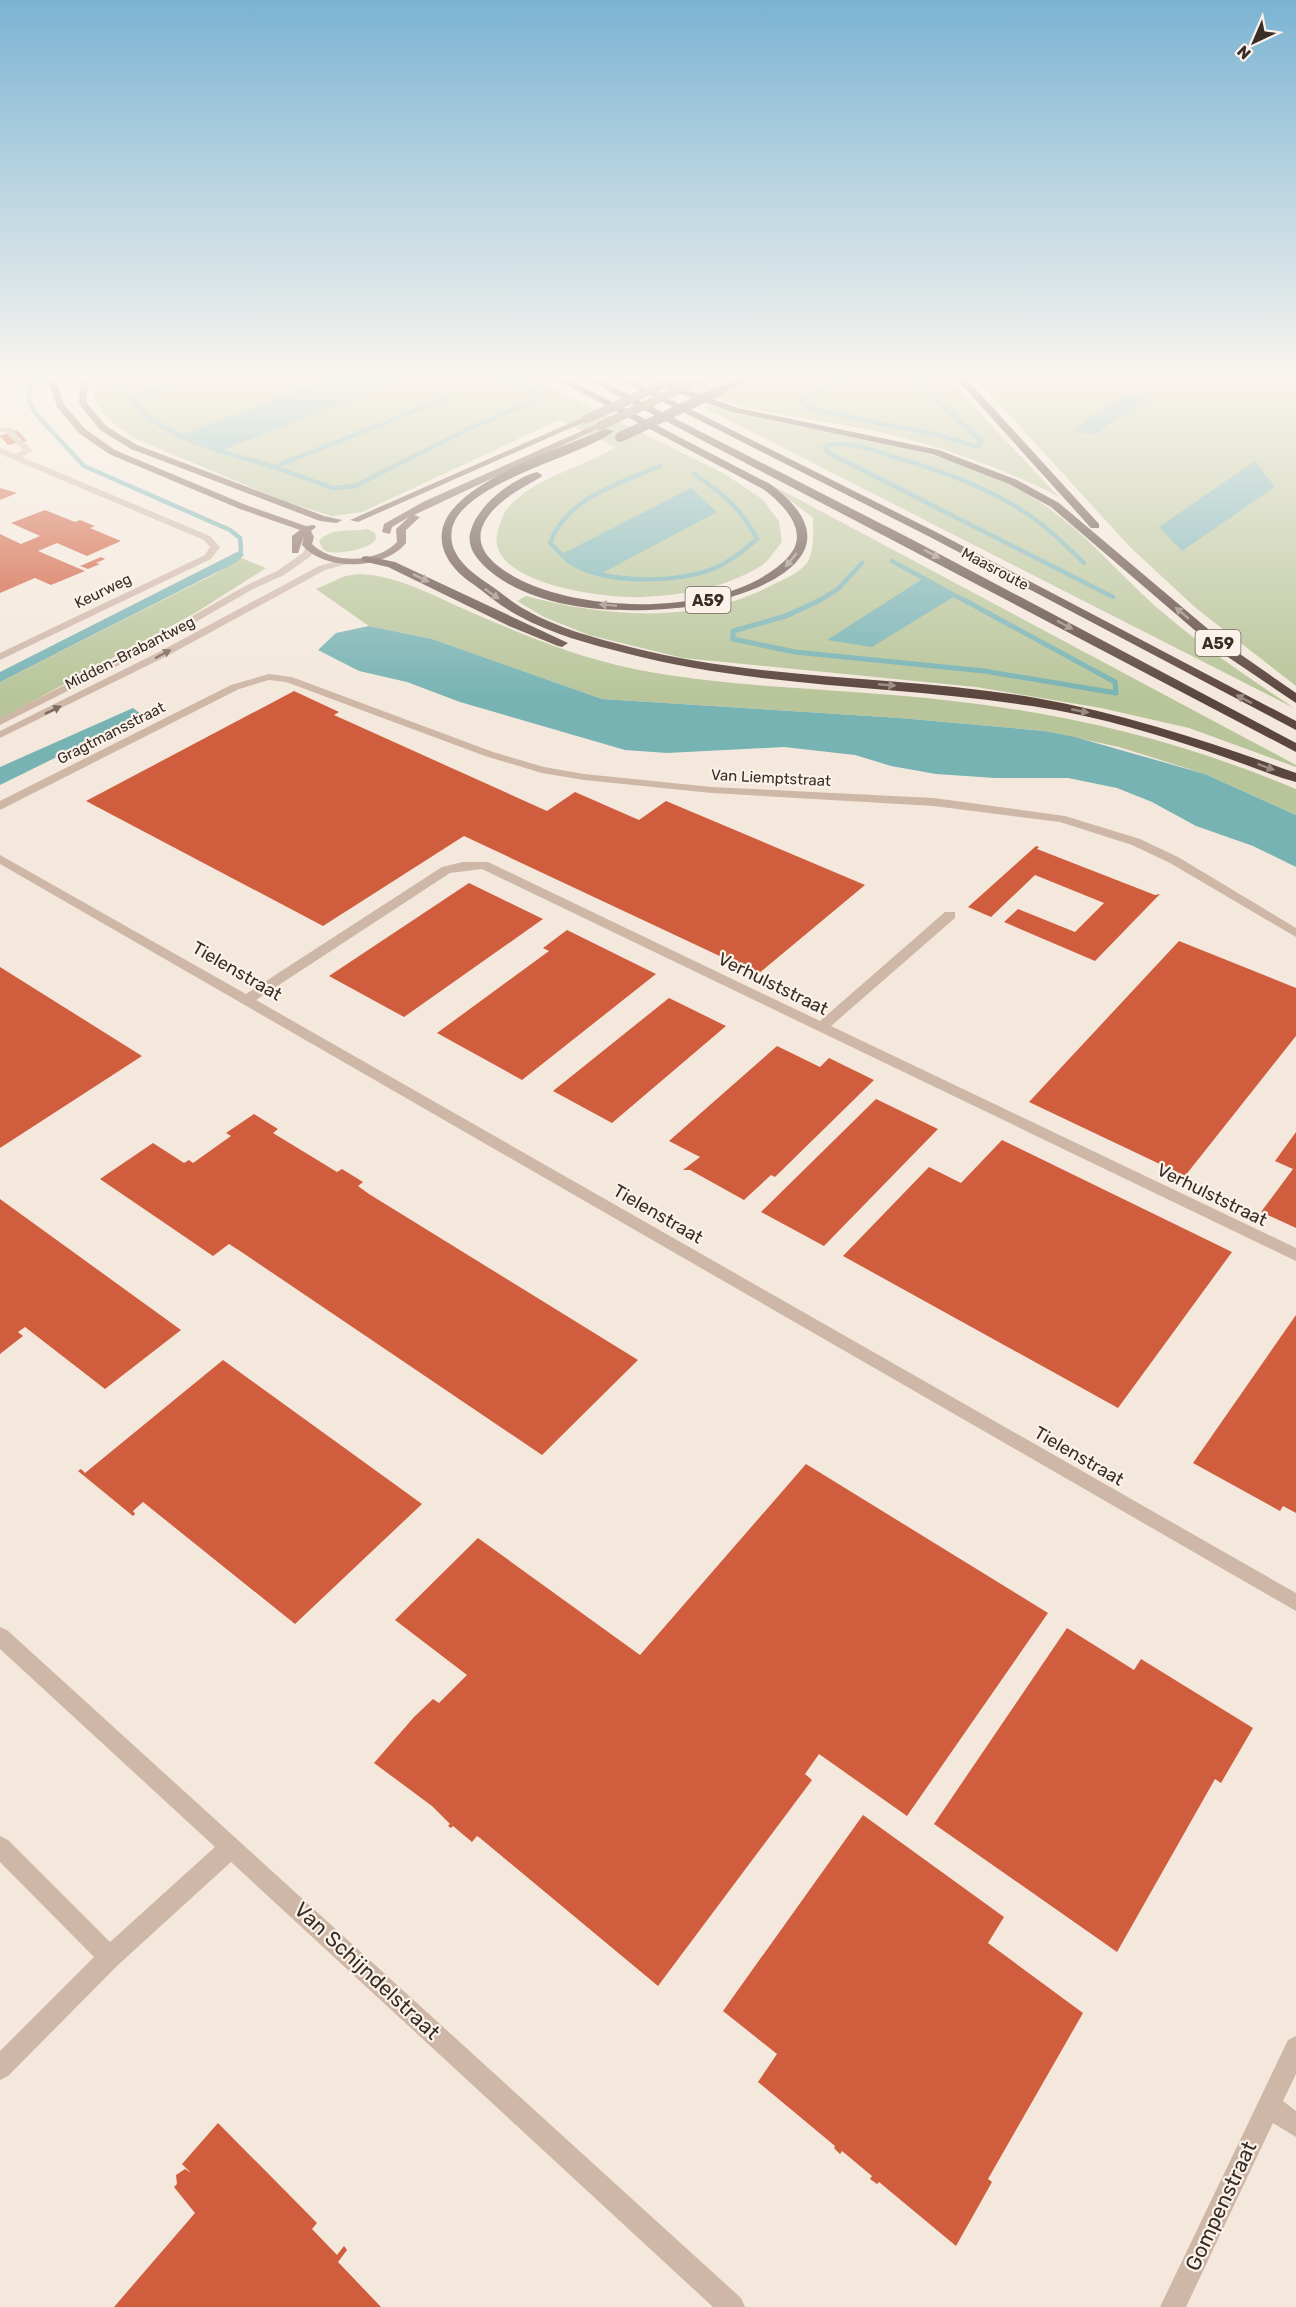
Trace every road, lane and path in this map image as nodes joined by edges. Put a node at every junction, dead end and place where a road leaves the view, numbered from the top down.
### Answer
1 (73, 482) edge
2 (185, 482) edge
3 (222, 482) edge
4 (447, 482) edge
5 (482, 482) edge
6 (499, 482) edge
7 (527, 482) edge
8 (754, 482) edge
9 (792, 482) edge
10 (828, 482) edge
11 (1009, 482) edge
12 (1054, 482) edge
13 (422, 493) junction
14 (442, 499) junction
15 (243, 507) junction
16 (337, 520) junction
17 (355, 520) junction
18 (376, 525) junction
19 (297, 536) junction
20 (308, 538) junction
21 (295, 551) joint
22 (329, 559) junction
23 (366, 559) junction
24 (347, 561) junction
25 (1144, 581) junction
26 (250, 587) junction
27 (271, 594) junction
28 (0, 657) edge
29 (828, 680) junction
30 (235, 687) joint
31 (1296, 699) edge
32 (0, 722) edge
33 (1296, 726) edge
34 (0, 735) edge
35 (1296, 748) edge
36 (1296, 778) edge
37 (0, 807) edge
38 (0, 858) edge
39 (950, 915) dead end
40 (1296, 933) edge
41 (247, 1000) junction
42 (822, 1028) junction
43 (1296, 1255) edge
44 (1296, 1603) edge
45 (0, 1636) edge
46 (0, 1847) edge
47 (231, 1847) junction
48 (110, 1957) junction
49 (1296, 2048) edge
50 (0, 2068) edge
51 (1269, 2106) junction
52 (1296, 2125) edge
53 (732, 2307) edge
54 (1173, 2307) edge

1 - 28 street, Keurweg
2 - 15 main road
3 - 16 main road
4 - 13 main road, bridge
5 - 14 main road
6 -> 29 highway
8 -> 7 highway, A59, bridge
9 -> 35 highway, Maasroute
33 -> 10 highway, Maasroute / A59
11 - 25 highway, A59
12 - 25 highway, A59
13 - 17 main road
13 - 18 main road
14 - 18 main road
14 - 23 main road
15 - 19 main road
15 - 20 main road
16 - 17 main road
16 - 20 main road
17 - 18 main road
18 - 20 main road
18 - 22 main road
19 - 20 main road
19 - 21 main road
20 - 22 main road
20 - 26 street, Midden-Brabantweg
21 - 26 street, Midden-Brabantweg
22 - 24 main road
22 - 27 street, Midden-Brabantweg
23 - 24 main road
23 -> 29 highway
24 - 27 street, Midden-Brabantweg
31 -> 25 highway, A59
26 - 32 street, Midden-Brabantweg
34 -> 27 street, Midden-Brabantweg
29 -> 36 highway
30 - 37 street, Gragtmansstraat
30 - 40 street, Van Liemptstraat
38 - 41 street, Tielenstraat
39 - 42 street
41 - 42 street, Verhulststraat
41 - 44 street, Tielenstraat
42 - 43 street, Verhulststraat
45 - 47 street, Van Schijndelstraat
46 - 48 street
47 - 48 street
47 - 53 street, Van Schijndelstraat
48 - 50 street
49 - 51 street, Gompenstraat
51 - 52 street
51 - 54 street, Gompenstraat

